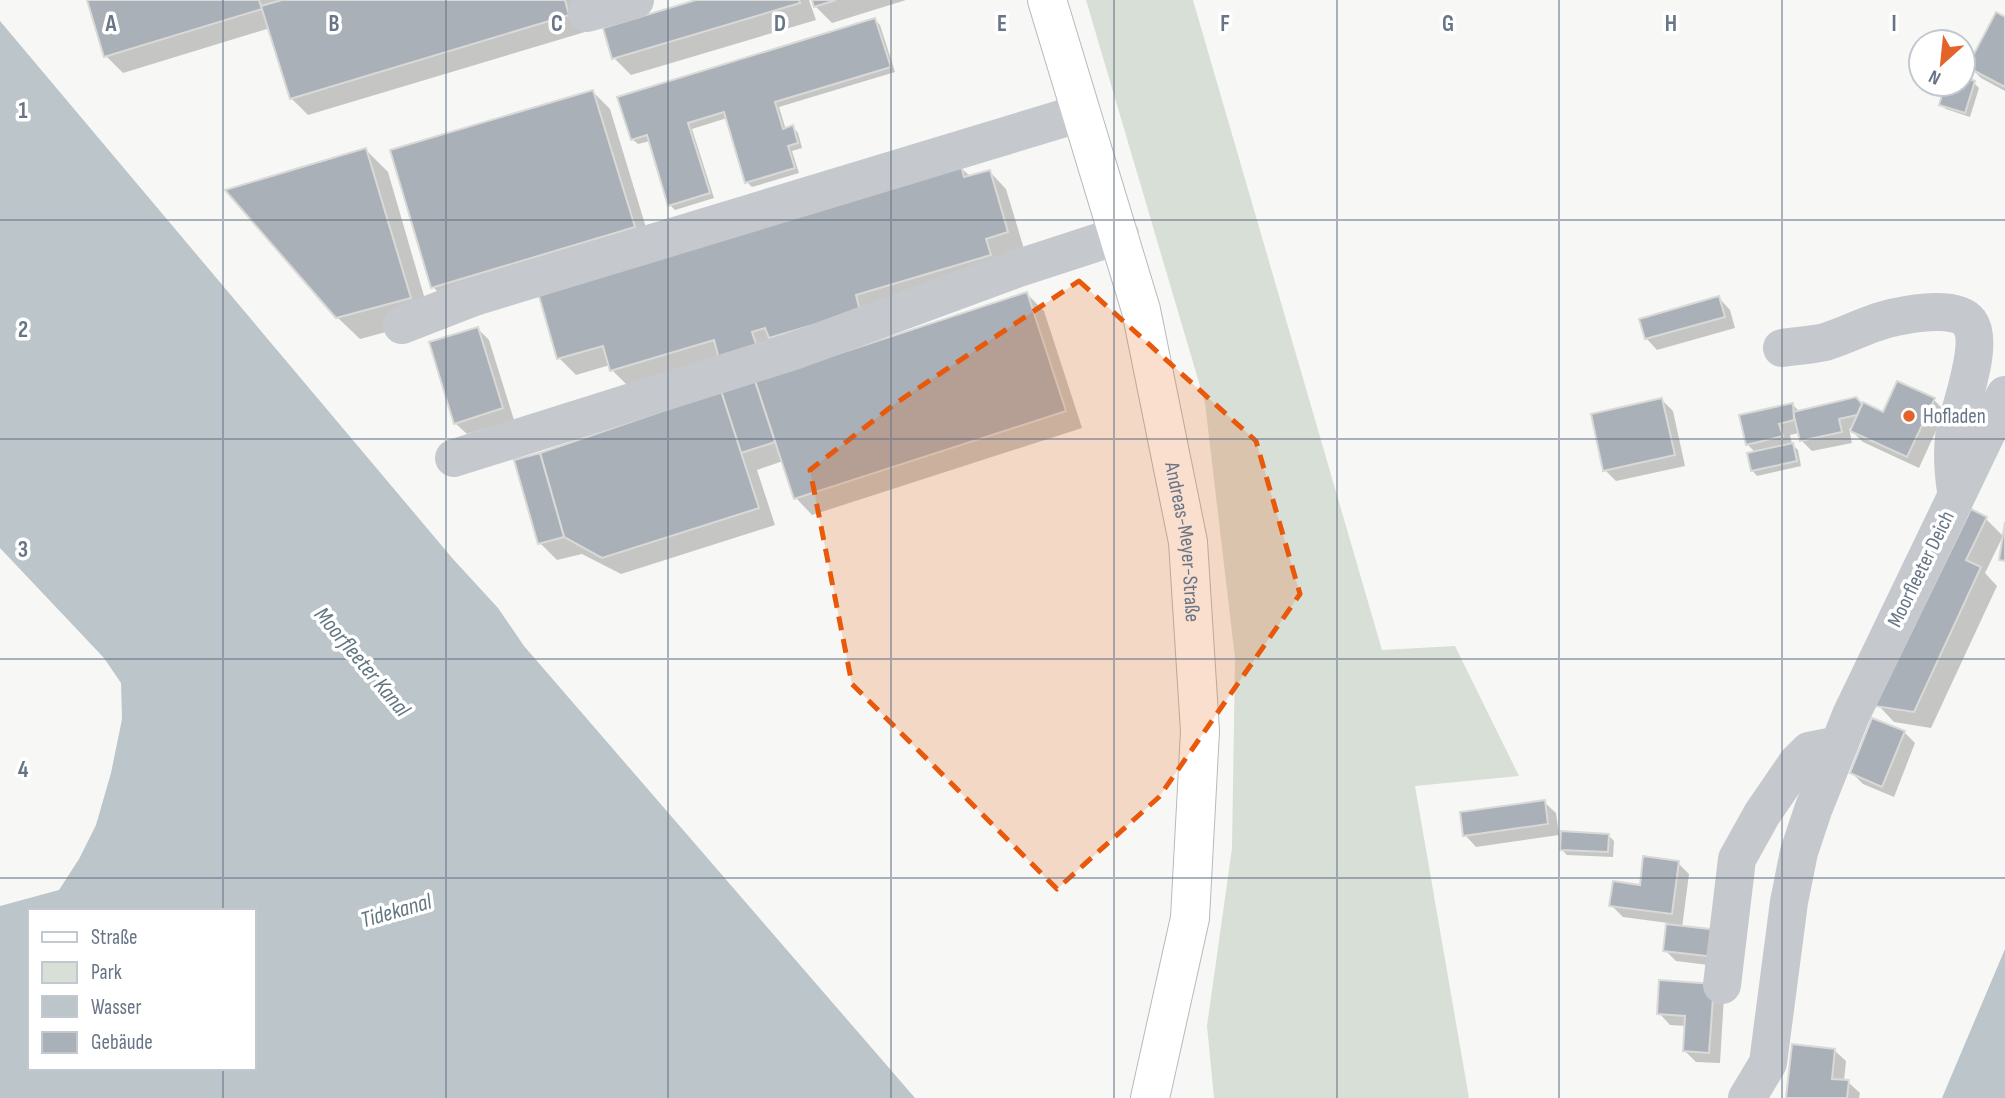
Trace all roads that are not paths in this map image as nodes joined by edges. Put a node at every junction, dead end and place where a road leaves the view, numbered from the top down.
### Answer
1 (635, 0) edge
2 (1047, 0) edge
3 (587, 13) dead end
4 (1081, 113) junction
5 (1120, 235) junction
6 (402, 325) dead end
7 (1782, 348) dead end
8 (2005, 394) edge
9 (454, 458) dead end
10 (1956, 496) junction
11 (1839, 745) junction
12 (1722, 985) dead end
13 (1150, 1098) edge
14 (1748, 1098) edge

1 - 3 street
2 - 4 main road, Andreas-Meyer-Straße
4 - 5 main road, Andreas-Meyer-Straße
4 - 6 street
5 - 9 street
5 - 13 main road, Andreas-Meyer-Straße
7 - 10 street
8 - 10 street, Moorfleeter Deich
10 - 11 street, Moorfleeter Deich
11 - 12 street
11 - 14 street, Moorfleeter Deich

